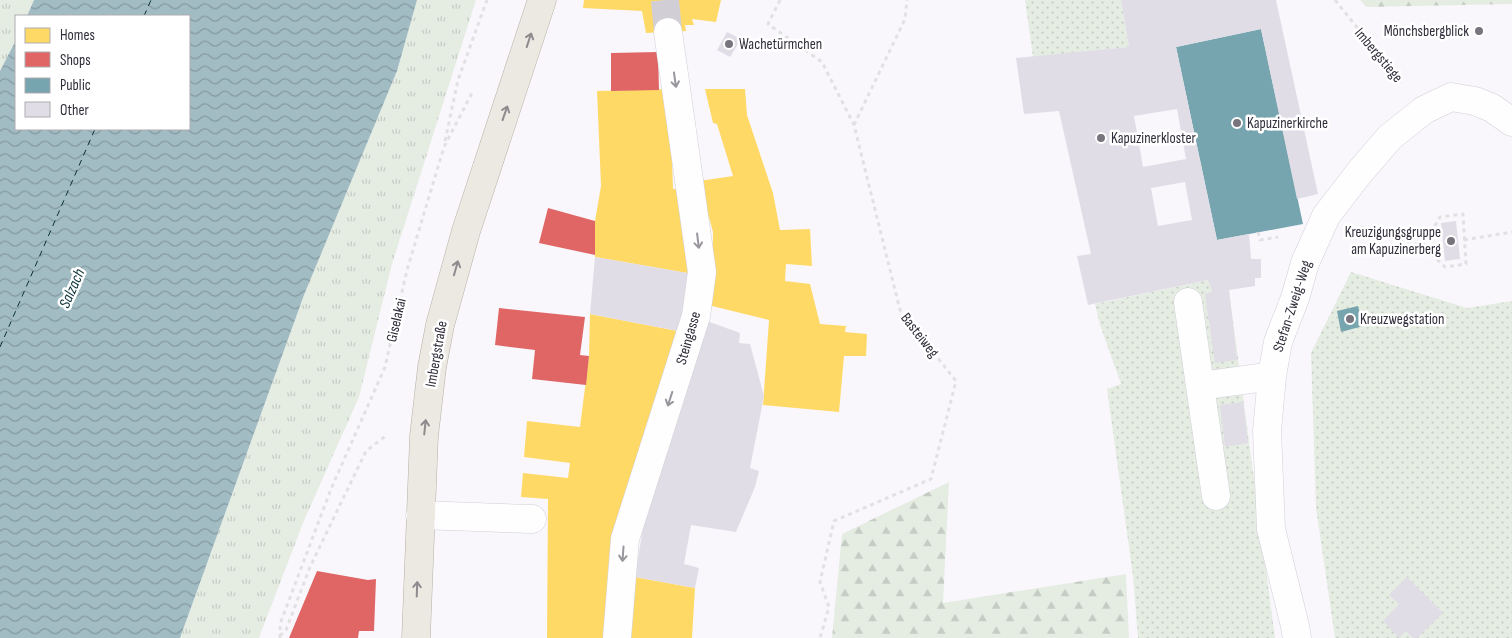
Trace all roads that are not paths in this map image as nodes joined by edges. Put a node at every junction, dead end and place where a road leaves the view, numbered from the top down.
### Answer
1 (542, 0) edge
2 (668, 32) tunnel mouth
3 (1512, 122) edge
4 (1188, 302) dead end
5 (1272, 376) junction
6 (1200, 386) junction
7 (1216, 496) dead end
8 (420, 515) junction
9 (532, 519) dead end
10 (416, 638) edge
11 (617, 638) edge
12 (1297, 638) edge

8 -> 1 main road, Imbergstraße
2 -> 11 street, Steingasse
3 - 5 street, Stefan-Zweig-Weg
4 - 6 street
5 - 6 street
5 - 12 street, Stefan-Zweig-Weg
6 - 7 street
8 - 9 street
10 -> 8 main road, Imbergstraße

